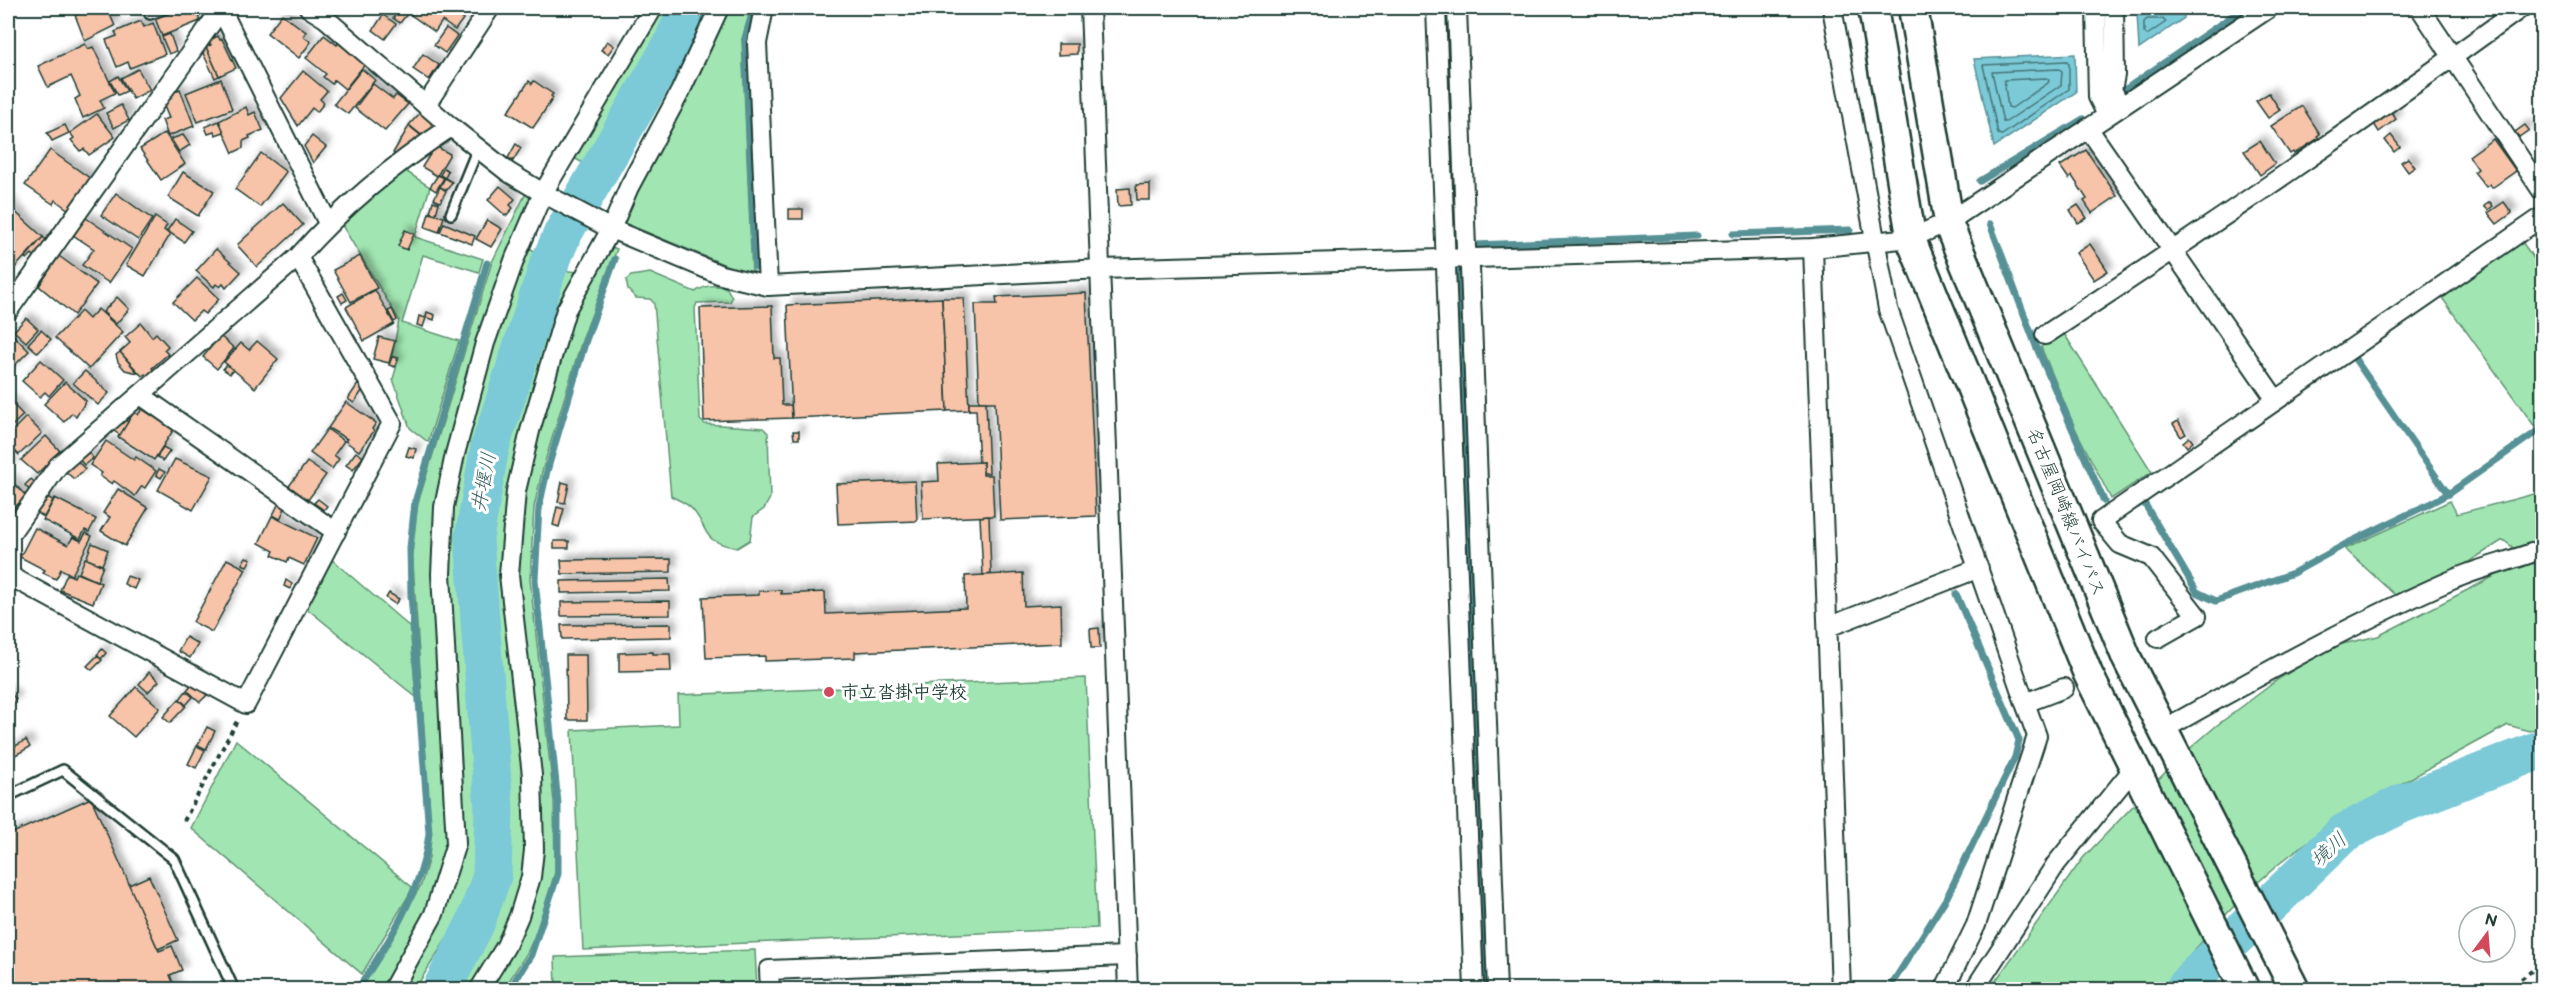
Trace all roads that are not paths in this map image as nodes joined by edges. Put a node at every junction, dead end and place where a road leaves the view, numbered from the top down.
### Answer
1 (166, 8) edge
2 (222, 8) edge
3 (309, 8) edge
4 (490, 8) edge
5 (653, 8) edge
6 (719, 8) edge
7 (764, 8) edge
8 (1090, 8) edge
9 (1437, 8) edge
10 (1457, 8) edge
11 (1832, 8) edge
12 (1873, 8) edge
13 (1913, 8) edge
14 (2096, 8) edge
15 (2114, 8) edge
16 (2269, 8) edge
17 (2420, 8) edge
18 (2521, 8) edge
19 (150, 14) dead end
20 (2453, 57) junction
21 (426, 105) junction
22 (2114, 111) junction
23 (451, 127) junction
24 (2088, 128) junction
25 (478, 148) junction
26 (2542, 191) edge
27 (546, 195) junction
28 (451, 214) dead end
29 (2542, 217) edge
30 (1948, 222) junction
31 (328, 223) junction
32 (608, 228) junction
33 (1911, 238) junction
34 (1874, 242) junction
35 (1813, 248) junction
36 (2173, 252) junction
37 (298, 257) junction
38 (1468, 257) junction
39 (1447, 258) junction
40 (1102, 269) junction
41 (768, 286) junction
42 (14, 289) edge
43 (8, 311) edge
44 (2045, 335) dead end
45 (142, 396) junction
46 (2276, 400) junction
47 (13, 519) edge
48 (336, 532) junction
49 (2542, 549) edge
50 (1979, 568) junction
51 (1828, 627) junction
52 (2158, 638) dead end
53 (2064, 688) dead end
54 (2025, 703) junction
55 (2164, 729) junction
56 (2139, 778) junction
57 (8, 796) edge
58 (1127, 956) junction
59 (234, 990) edge
60 (392, 990) edge
61 (479, 990) edge
62 (770, 990) edge
63 (1128, 990) edge
64 (1474, 990) edge
65 (1497, 990) edge
66 (1841, 990) edge
67 (1944, 990) edge
68 (1974, 990) edge
69 (2245, 990) edge
70 (2295, 990) edge

1 - 19 lane
2 - 31 street
2 - 42 street
3 - 21 street
4 - 21 street
5 - 27 street
6 - 32 street
7 - 41 street
8 - 40 street
9 - 39 street
10 - 38 street
11 - 34 street
12 - 33 main road
13 - 30 main road, 名古屋岡崎線バイパス
14 - 22 street
15 - 22 street
16 - 22 street
17 - 20 street
18 - 20 street
20 - 26 street
20 - 36 street
21 - 23 street
22 - 24 street
23 - 25 street
23 - 31 street
24 - 30 street
24 - 36 street
25 - 27 street
25 - 28 lane
27 - 32 street
27 - 60 street
29 - 46 street
30 - 33 street
30 - 55 main road, 名古屋岡崎線バイパス
31 - 37 street
32 - 41 street
32 - 61 street
33 - 34 street
33 - 56 main road
34 - 35 street
34 - 50 street
35 - 38 street
35 - 51 street
36 - 44 street
36 - 46 street
37 - 45 street
37 - 48 street
38 - 39 street
38 - 65 street
39 - 40 street
39 - 64 street
40 - 41 street
40 - 58 street
42 - 43 street
45 - 47 street
45 - 48 street
46 - 52 street
47 - 48 street
49 - 55 street
50 - 51 street
50 - 54 street
51 - 66 street
53 - 54 street
54 - 67 street
55 - 70 main road, 名古屋岡崎線バイパス
56 - 68 street
56 - 69 main road
57 - 59 lane
58 - 62 street
58 - 63 street

